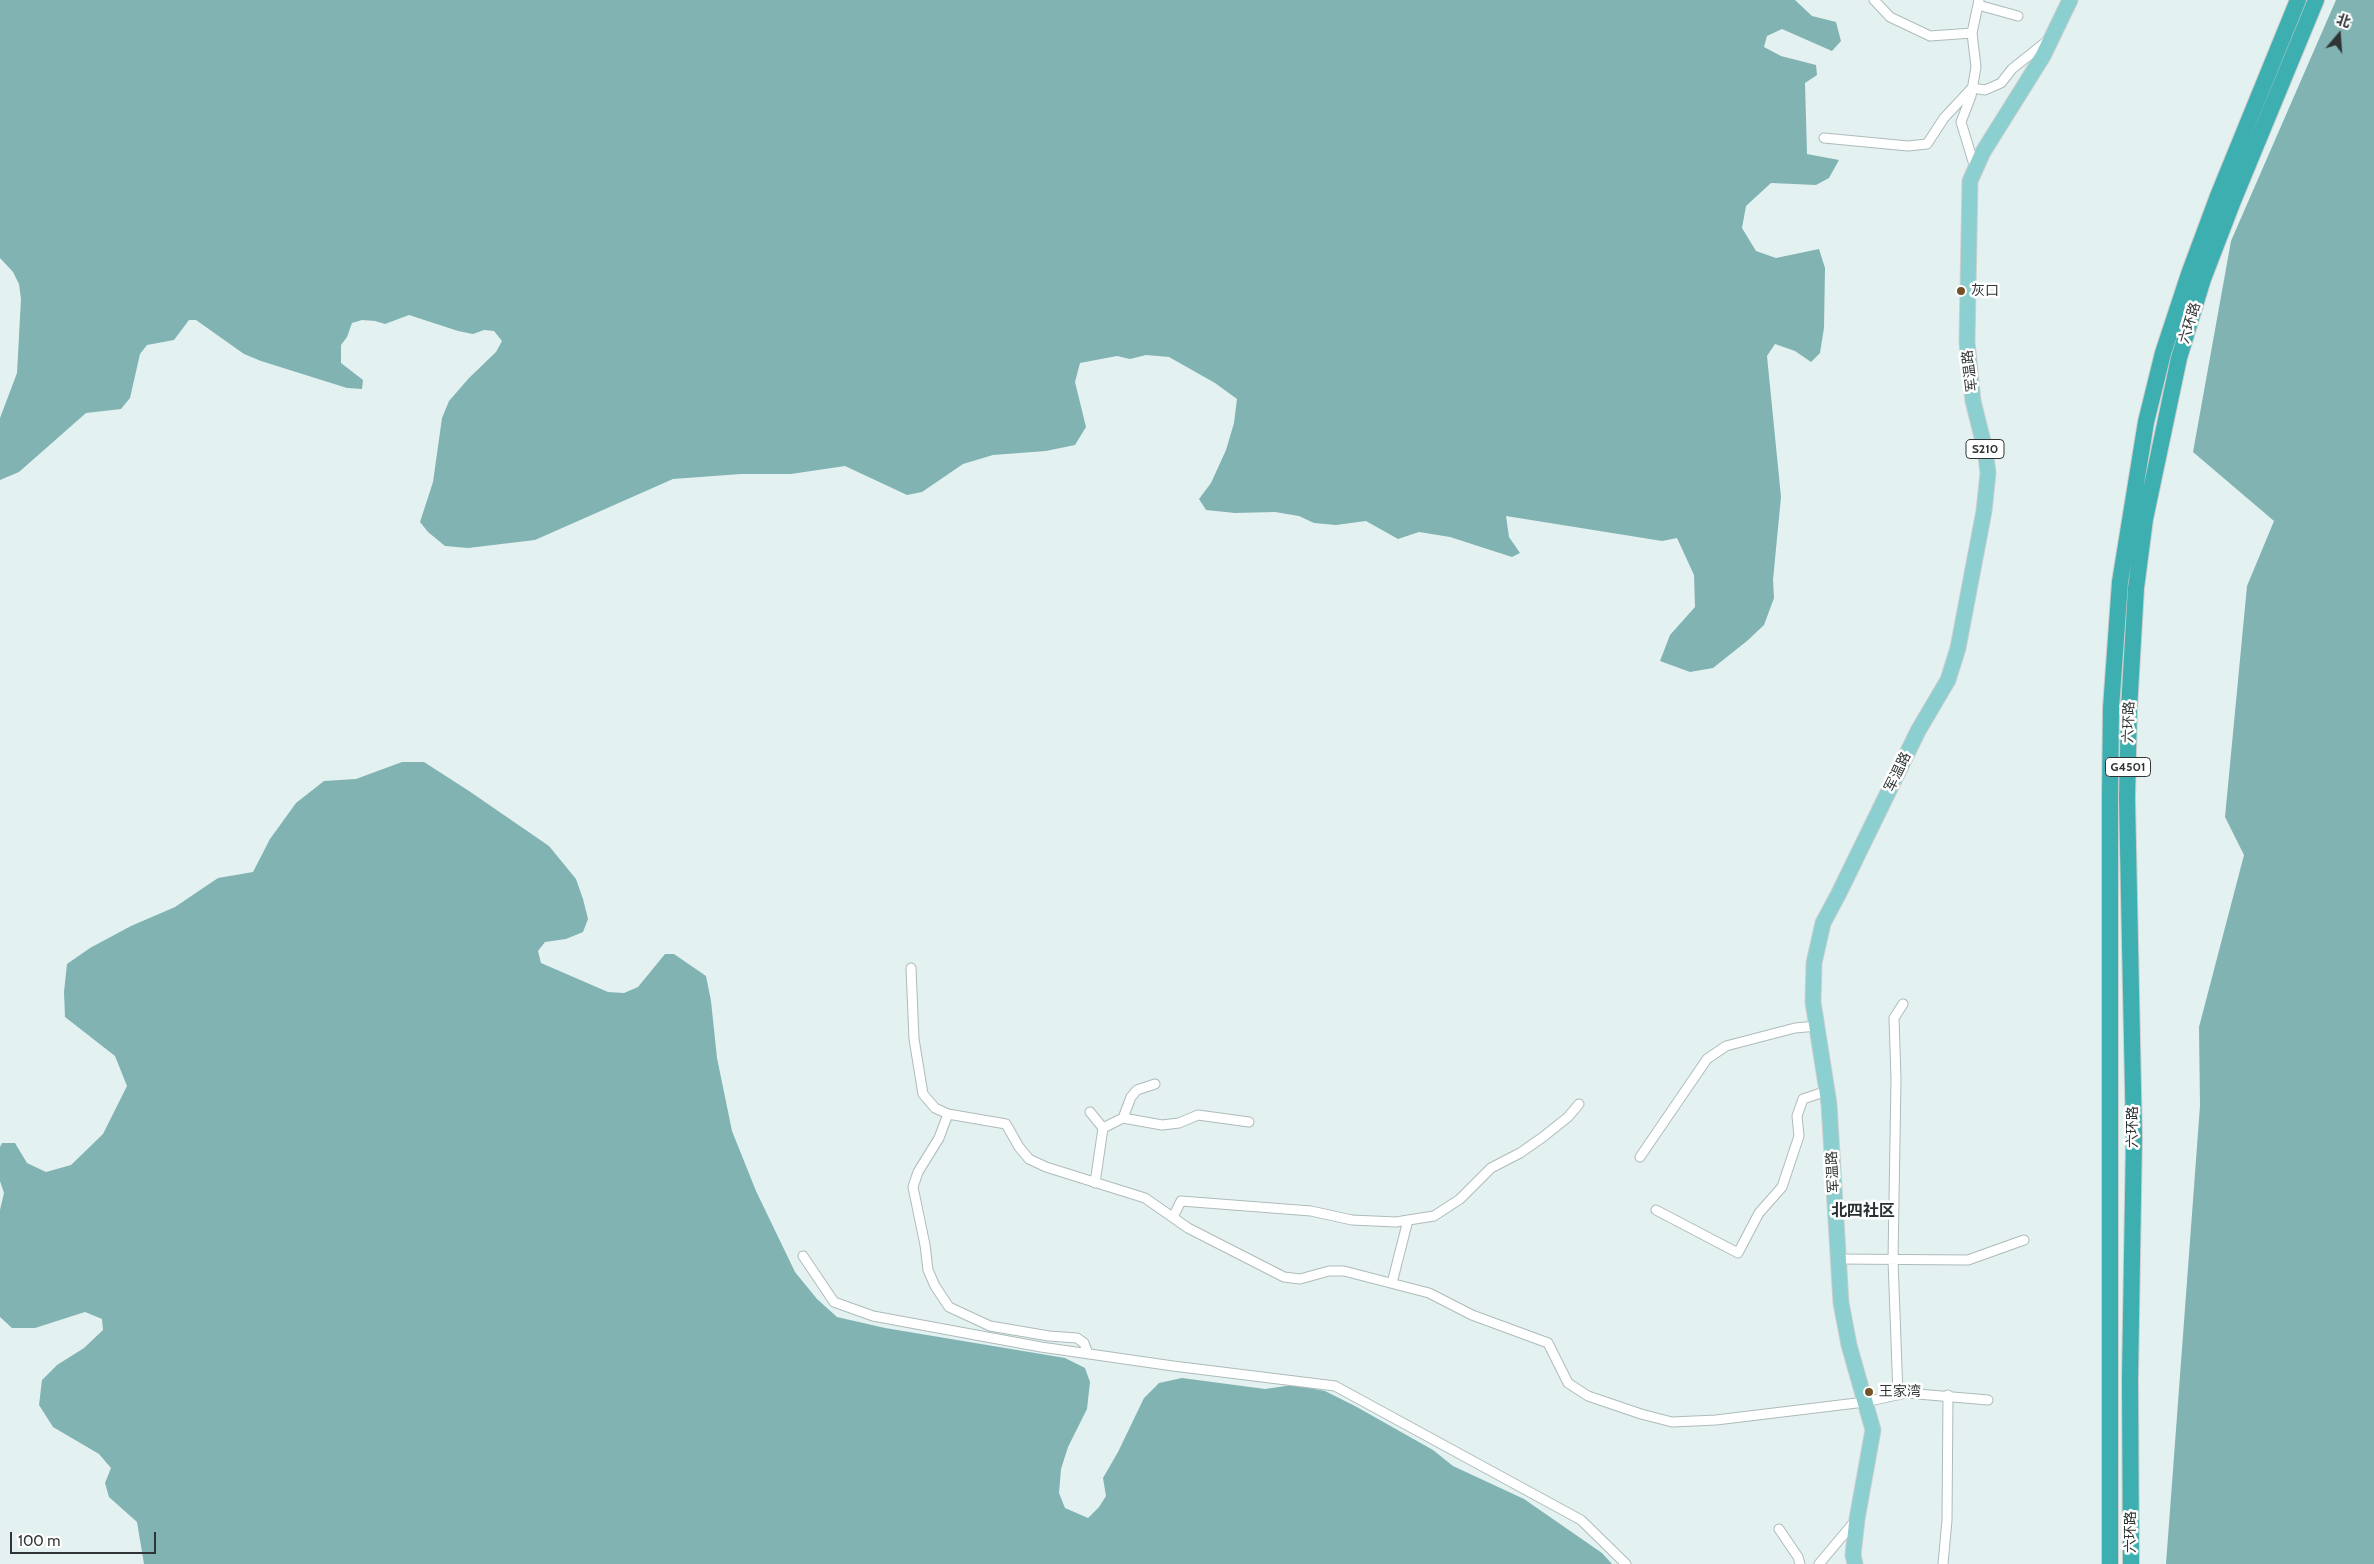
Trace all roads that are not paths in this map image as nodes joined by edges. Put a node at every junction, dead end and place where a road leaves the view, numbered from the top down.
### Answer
1 (1874, 0) edge
2 (2070, 0) edge
3 (2298, 0) edge
4 (2316, 0) edge
5 (1979, 3) edge
6 (2018, 16) dead end
7 (1972, 33) junction
8 (2049, 39) junction
9 (1972, 88) junction
10 (1824, 138) dead end
11 (1975, 168) junction
12 (911, 968) dead end
13 (1903, 1004) dead end
14 (1817, 1026) junction
15 (1155, 1084) dead end
16 (1827, 1091) junction
17 (1578, 1104) dead end
18 (1090, 1112) dead end
19 (948, 1114) junction
20 (1123, 1118) junction
21 (1249, 1122) dead end
22 (1103, 1128) junction
23 (1640, 1157) dead end
24 (1095, 1183) junction
25 (1656, 1210) dead end
26 (1173, 1217) junction
27 (1408, 1220) junction
28 (2024, 1240) dead end
29 (803, 1256) dead end
30 (1838, 1259) junction
31 (1893, 1260) junction
32 (1392, 1283) junction
33 (1088, 1354) junction
34 (1898, 1395) junction
35 (1948, 1395) junction
36 (1988, 1400) dead end
37 (1865, 1402) junction
38 (1857, 1519) junction
39 (1780, 1529) dead end
40 (1626, 1564) edge
41 (1800, 1564) edge
42 (1819, 1564) edge
43 (1855, 1564) edge
44 (1943, 1564) edge
45 (2110, 1564) edge
46 (2131, 1564) edge

1 - 7 street
2 - 8 main road, 军温路 / S210
3 - 45 highway, 六环路 / G4501
4 - 46 highway, 六环路 / G4501
5 - 6 street
5 - 7 street
7 - 9 street
8 - 9 street
8 - 11 main road, 军温路 / S210
9 - 10 street
9 - 11 street
11 - 14 main road, 军温路 / S210
12 - 19 street
13 - 31 street
14 - 16 main road, 军温路 / S210
14 - 23 street
15 - 20 street
16 - 25 street
16 - 30 main road, 军温路 / S210
17 - 27 street
18 - 22 street
19 - 24 street
19 - 33 street
20 - 21 street
20 - 22 street
22 - 24 street
24 - 26 street
26 - 27 street
26 - 32 street
27 - 32 street
28 - 31 street
29 - 33 street
30 - 31 street
30 - 37 main road, 军温路 / S210
31 - 34 street
32 - 37 street
33 - 40 street
34 - 35 street
34 - 37 street
35 - 36 street
35 - 44 street
37 - 38 main road, 军温路 / S210
38 - 42 street
38 - 43 main road, 军温路 / S210
39 - 41 street

